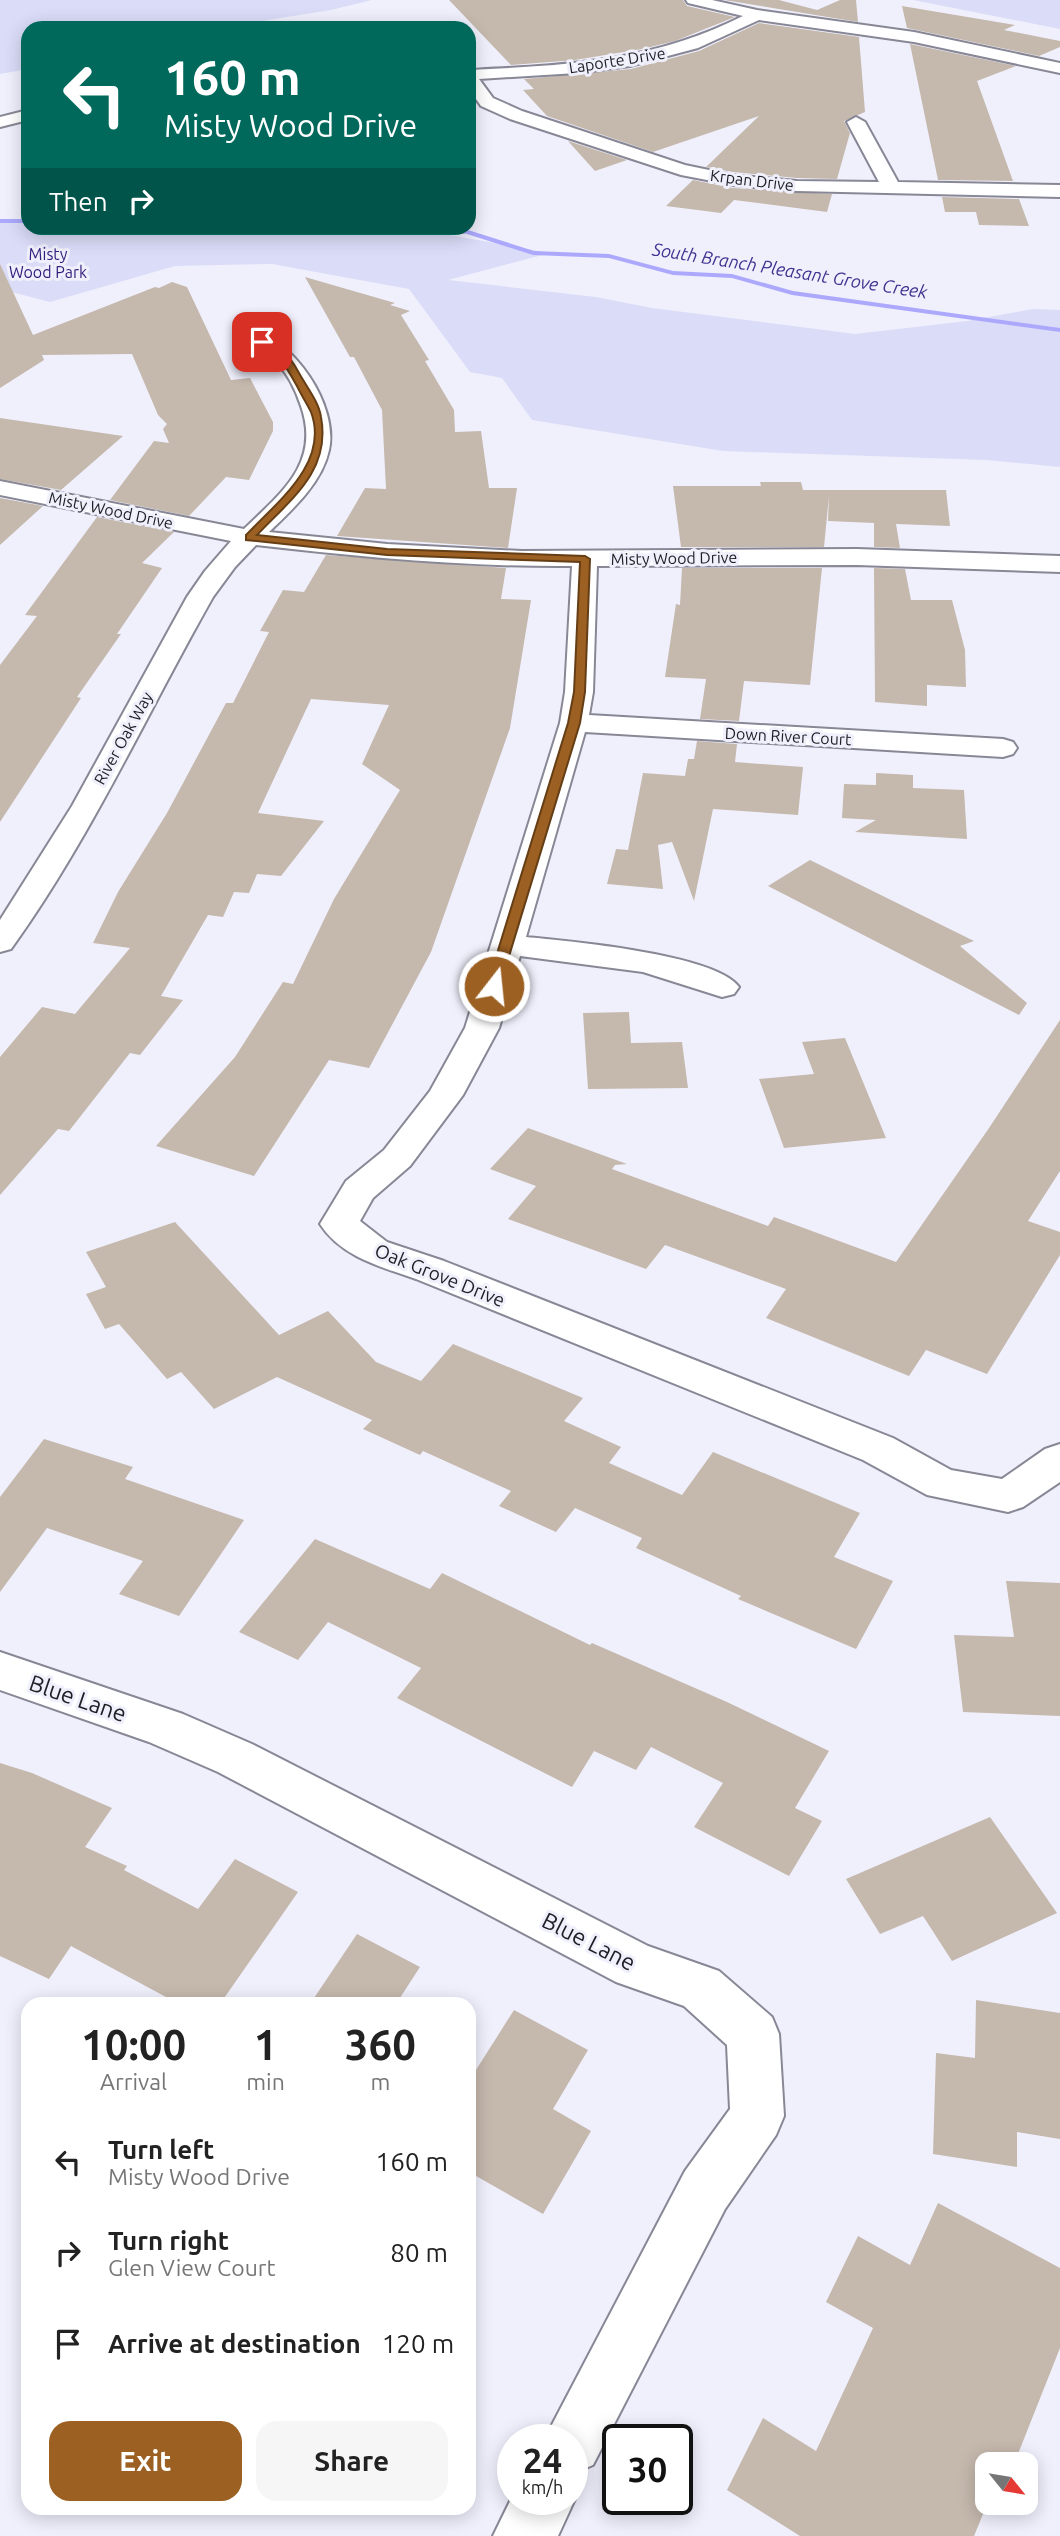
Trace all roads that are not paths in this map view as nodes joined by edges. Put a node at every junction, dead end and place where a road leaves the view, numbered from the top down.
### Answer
1 (693, 0) edge
2 (757, 15) junction
3 (1060, 68) edge
4 (476, 75) edge
5 (476, 86) edge
6 (21, 117) edge
7 (0, 122) edge
8 (856, 122) dead end
9 (891, 187) junction
10 (1060, 191) edge
11 (250, 335) dead end
12 (0, 488) edge
13 (250, 537) junction
14 (585, 559) junction
15 (1060, 564) edge
16 (574, 723) junction
17 (1003, 748) dead end
18 (0, 942) edge
19 (506, 945) junction
20 (722, 987) dead end
21 (1060, 1460) edge
22 (0, 1671) edge
23 (582, 2424) edge
24 (535, 2515) edge
25 (524, 2536) edge

1 - 2 street
2 - 3 street
2 - 4 street, Laporte Drive
5 - 9 street, Krpan Drive
6 - 7 street
8 - 9 street
9 - 10 street, Krpan Drive
11 - 13 street, River Oak Way
12 - 13 street, Misty Wood Drive
13 - 14 street, Misty Wood Drive
13 - 18 street, River Oak Way
14 - 15 street, Misty Wood Drive
14 - 16 street, Oak Grove Drive
16 - 17 street, Down River Court
16 - 19 street, Oak Grove Drive
19 - 20 street
19 - 21 street, Oak Grove Drive
22 - 23 street, Blue Lane
24 - 25 street

